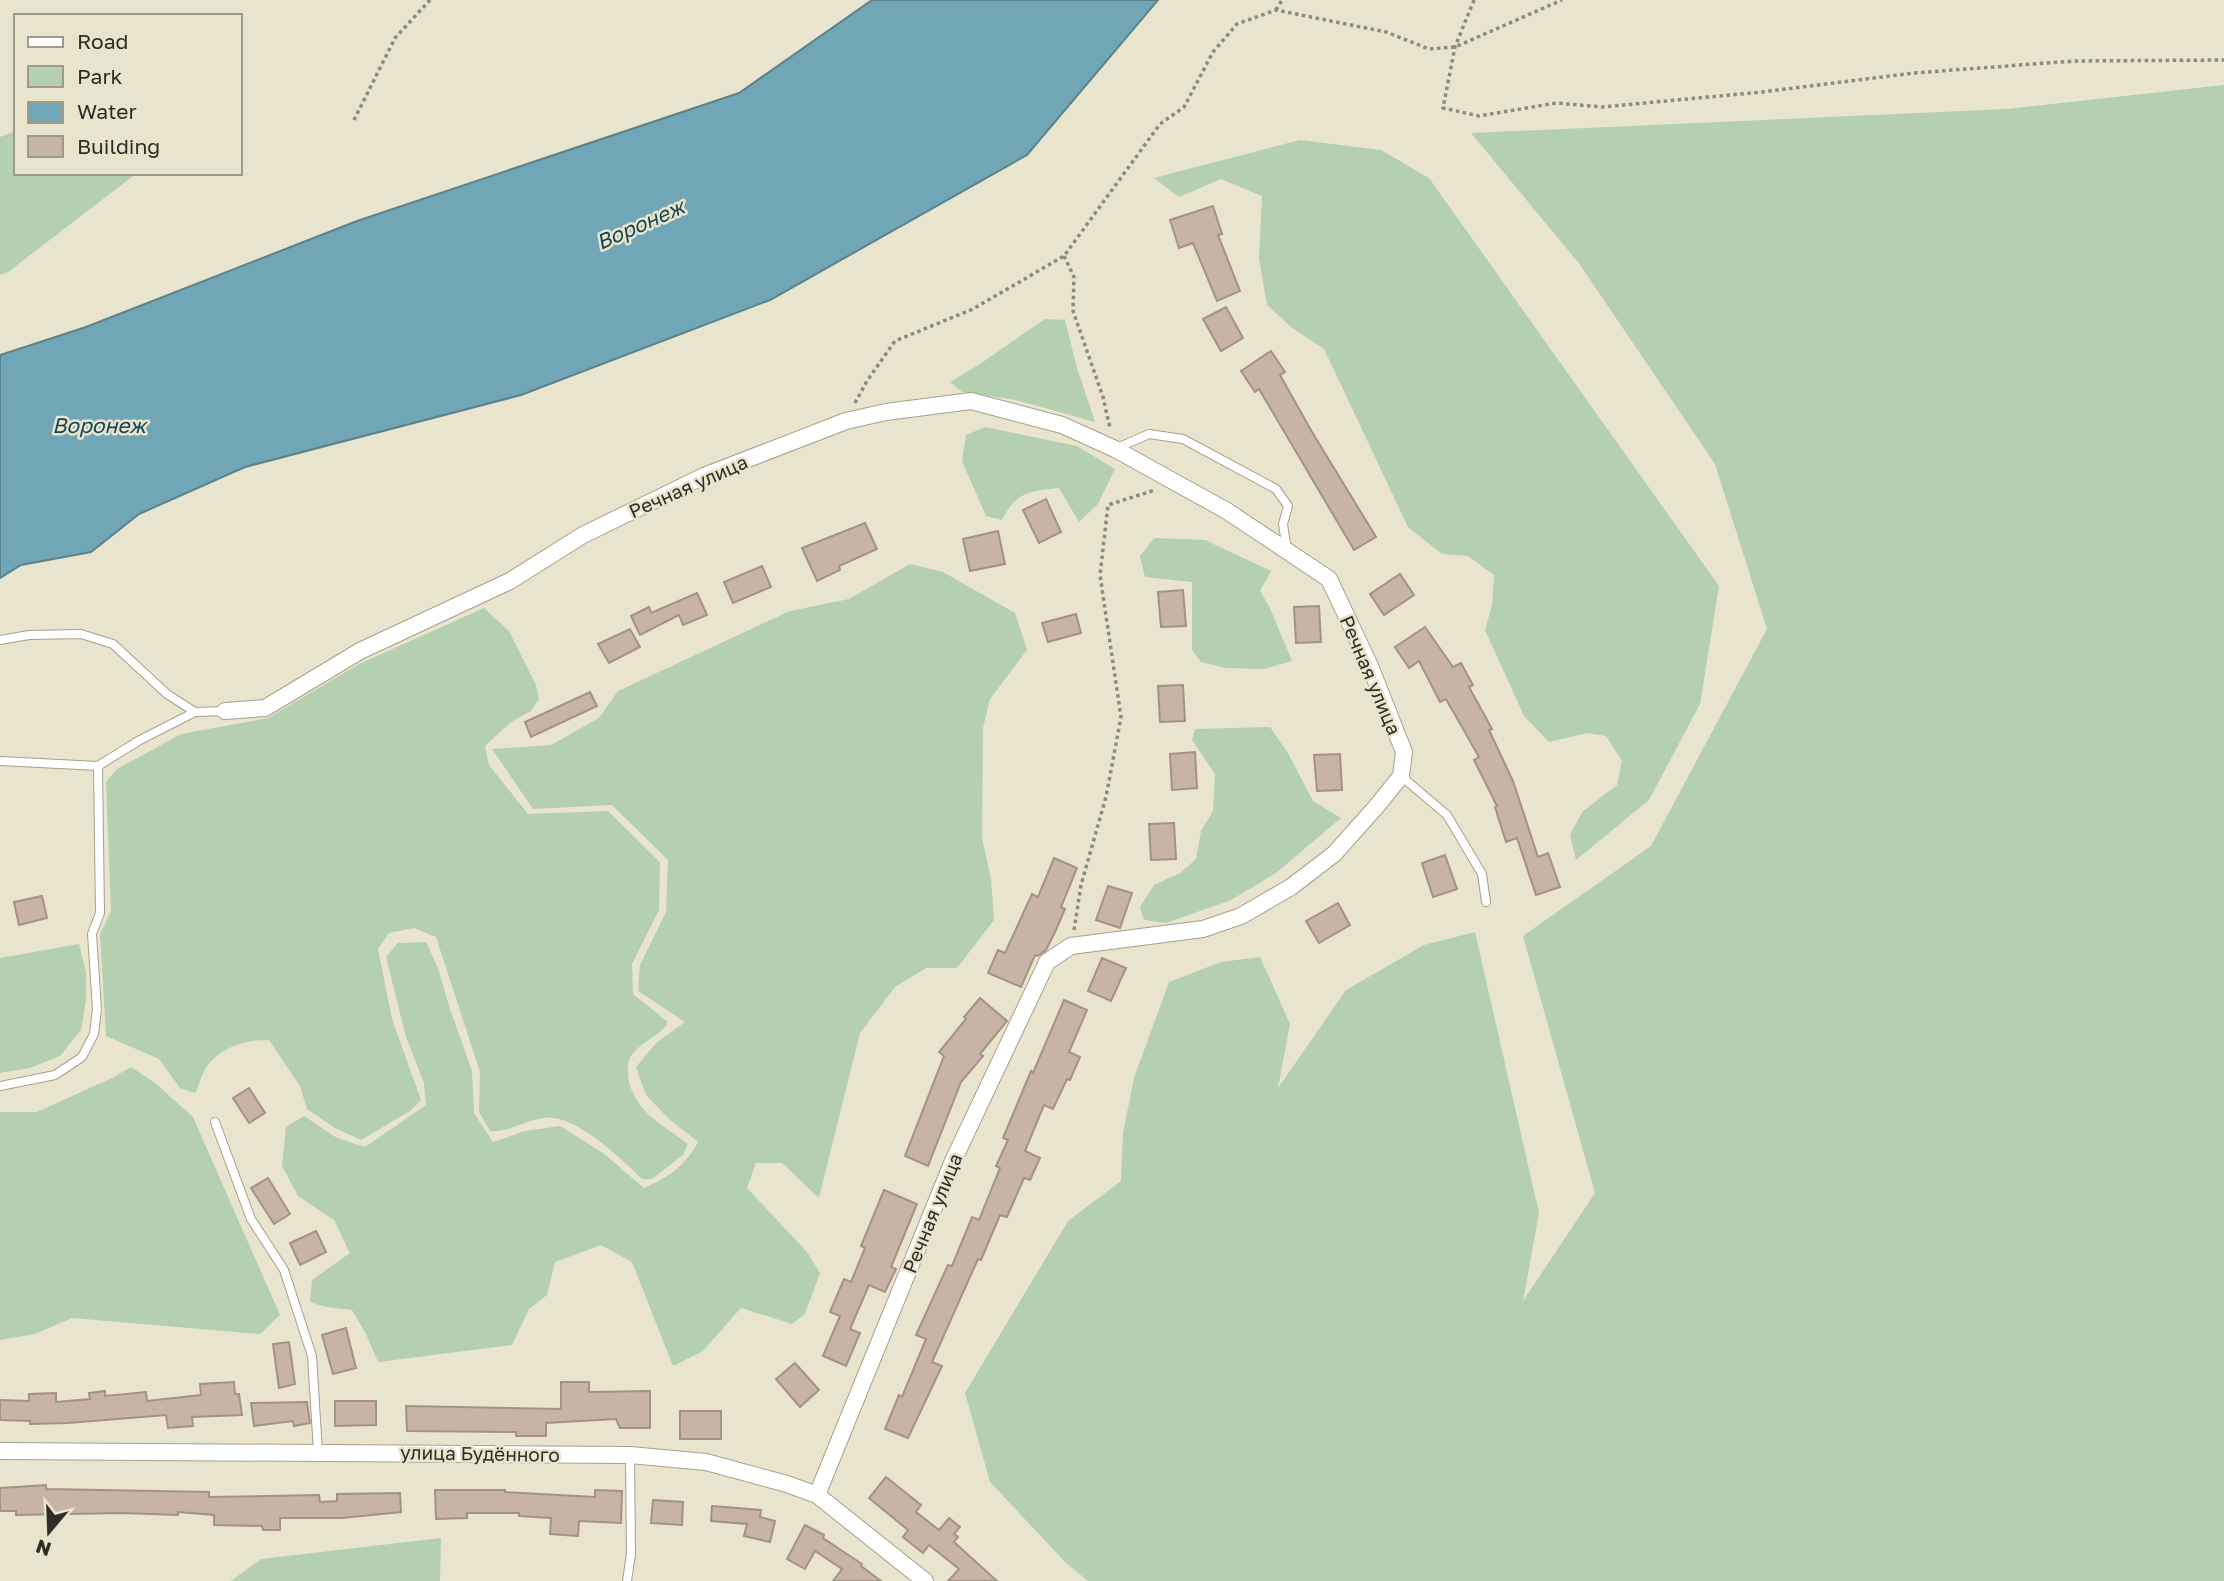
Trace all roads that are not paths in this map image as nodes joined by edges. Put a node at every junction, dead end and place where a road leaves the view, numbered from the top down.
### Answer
1 (1115, 449) junction
2 (1287, 551) junction
3 (0, 640) edge
4 (225, 711) joint
5 (195, 712) junction
6 (0, 761) edge
7 (98, 766) junction
8 (1401, 776) junction
9 (1486, 902) dead end
10 (0, 1086) edge
11 (215, 1122) dead end
12 (0, 1451) edge
13 (318, 1452) junction
14 (630, 1455) junction
15 (817, 1495) junction
16 (627, 1581) edge
17 (925, 1581) edge

1 - 2 street, Речная улица
1 - 2 lane
1 - 4 street, Речная улица
2 - 8 street, Речная улица
3 - 5 lane
4 - 5 lane
5 - 7 lane
6 - 7 lane
7 - 10 lane
8 - 9 lane
8 - 15 street, Речная улица
11 - 13 lane
12 - 13 street, улица Будённого
13 - 14 street, улица Будённого
14 - 15 street, улица Будённого
14 - 16 lane
15 - 17 street, улица Будённого

